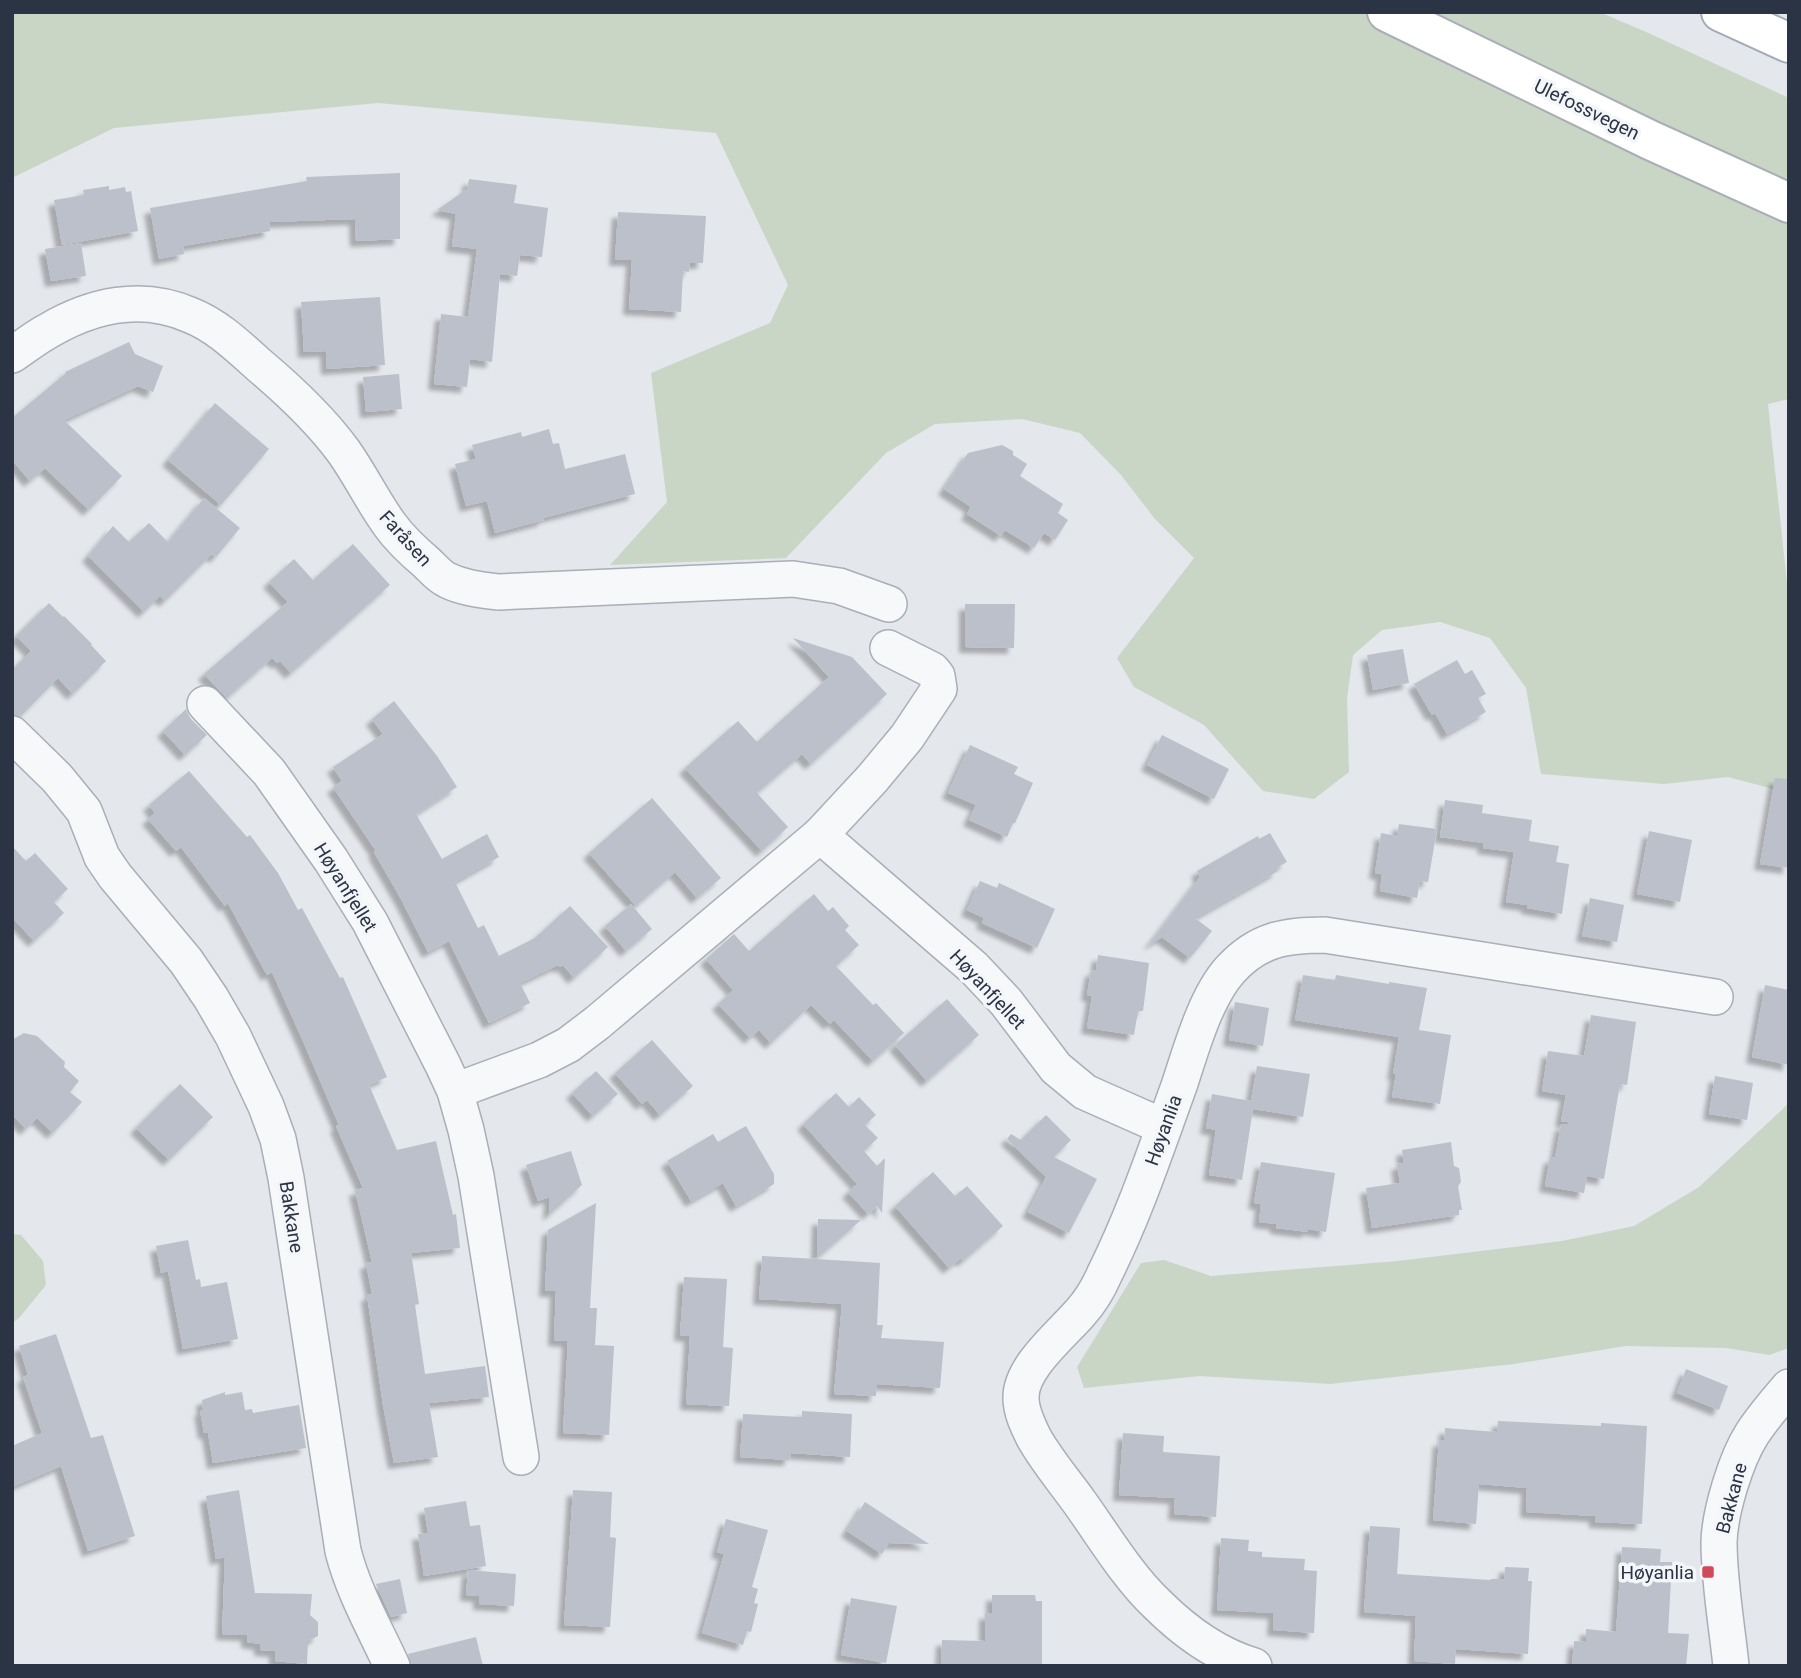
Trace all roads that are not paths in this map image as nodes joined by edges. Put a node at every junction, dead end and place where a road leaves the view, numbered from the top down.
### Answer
1 (1387, 12) edge
2 (1721, 12) edge
3 (1789, 43) edge
4 (1789, 203) edge
5 (12, 355) edge
6 (889, 604) dead end
7 (888, 648) dead end
8 (205, 704) dead end
9 (12, 734) edge
10 (820, 835) junction
11 (1715, 997) dead end
12 (455, 1091) junction
13 (1164, 1127) junction
14 (1789, 1387) edge
15 (521, 1457) dead end
16 (392, 1666) edge
17 (1254, 1666) edge
18 (1731, 1666) edge

1 - 4 street, Ulefossvegen
2 - 3 street
5 - 6 street, Faråsen
7 - 10 street
8 - 12 street, Høyanfjellet
9 - 16 street, Bakkane
10 - 12 street
10 - 13 street, Høyanfjellet
11 - 13 street, Høyanlia
12 - 15 street, Høyanfjellet
13 - 17 street, Høyanlia
14 - 18 street, Bakkane

